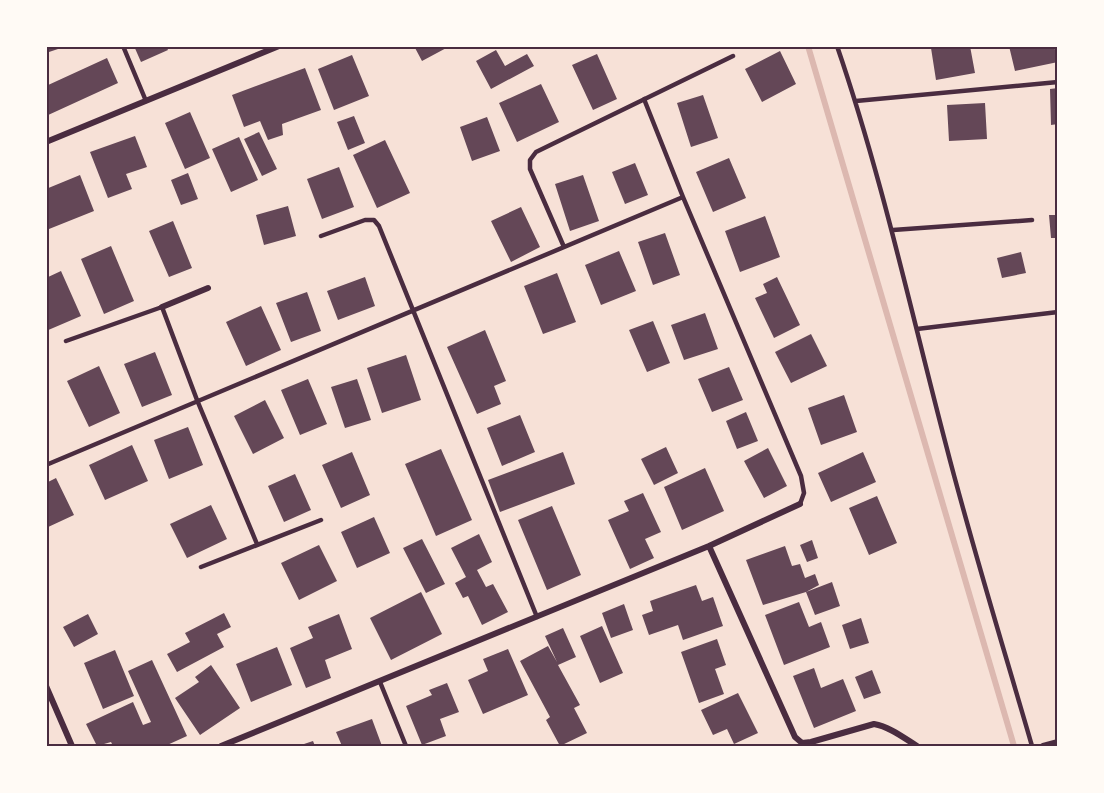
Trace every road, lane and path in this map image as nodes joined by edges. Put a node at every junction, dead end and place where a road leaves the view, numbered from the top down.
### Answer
1 (123, 46) edge
2 (279, 46) edge
3 (837, 46) edge
4 (734, 56) dead end
5 (1058, 82) edge
6 (644, 99) junction
7 (146, 101) junction
8 (856, 101) junction
9 (46, 142) edge
10 (682, 197) junction
11 (1032, 220) dead end
12 (893, 230) junction
13 (321, 236) dead end
14 (564, 247) junction
15 (208, 288) dead end
16 (162, 308) junction
17 (414, 310) junction
18 (1058, 312) edge
19 (917, 329) junction
20 (66, 341) dead end
21 (197, 400) junction
22 (46, 465) edge
23 (800, 504) joint
24 (321, 520) dead end
25 (257, 544) junction
26 (709, 546) junction
27 (201, 567) dead end
28 (537, 616) junction
29 (380, 682) junction
30 (46, 686) edge
31 (1058, 742) edge
32 (1045, 746) edge
33 (72, 747) edge
34 (221, 747) edge
35 (406, 747) edge
36 (917, 747) edge
37 (1032, 747) edge

1 - 7 lane
2 - 7 street
3 - 8 lane
4 - 6 lane
5 - 8 lane
6 - 10 lane
6 - 14 lane
7 - 9 street
8 - 12 lane
10 - 14 lane
10 - 23 lane
11 - 12 lane
12 - 19 lane
13 - 17 lane
14 - 17 lane
15 - 16 street
16 - 20 lane
16 - 21 lane
17 - 21 lane
17 - 28 lane
18 - 19 lane
19 - 37 lane
21 - 22 lane
21 - 25 lane
23 - 26 street
24 - 25 lane
25 - 27 lane
26 - 28 street
26 - 36 street
28 - 29 street
29 - 34 street
29 - 35 lane
30 - 33 street
31 - 32 street

